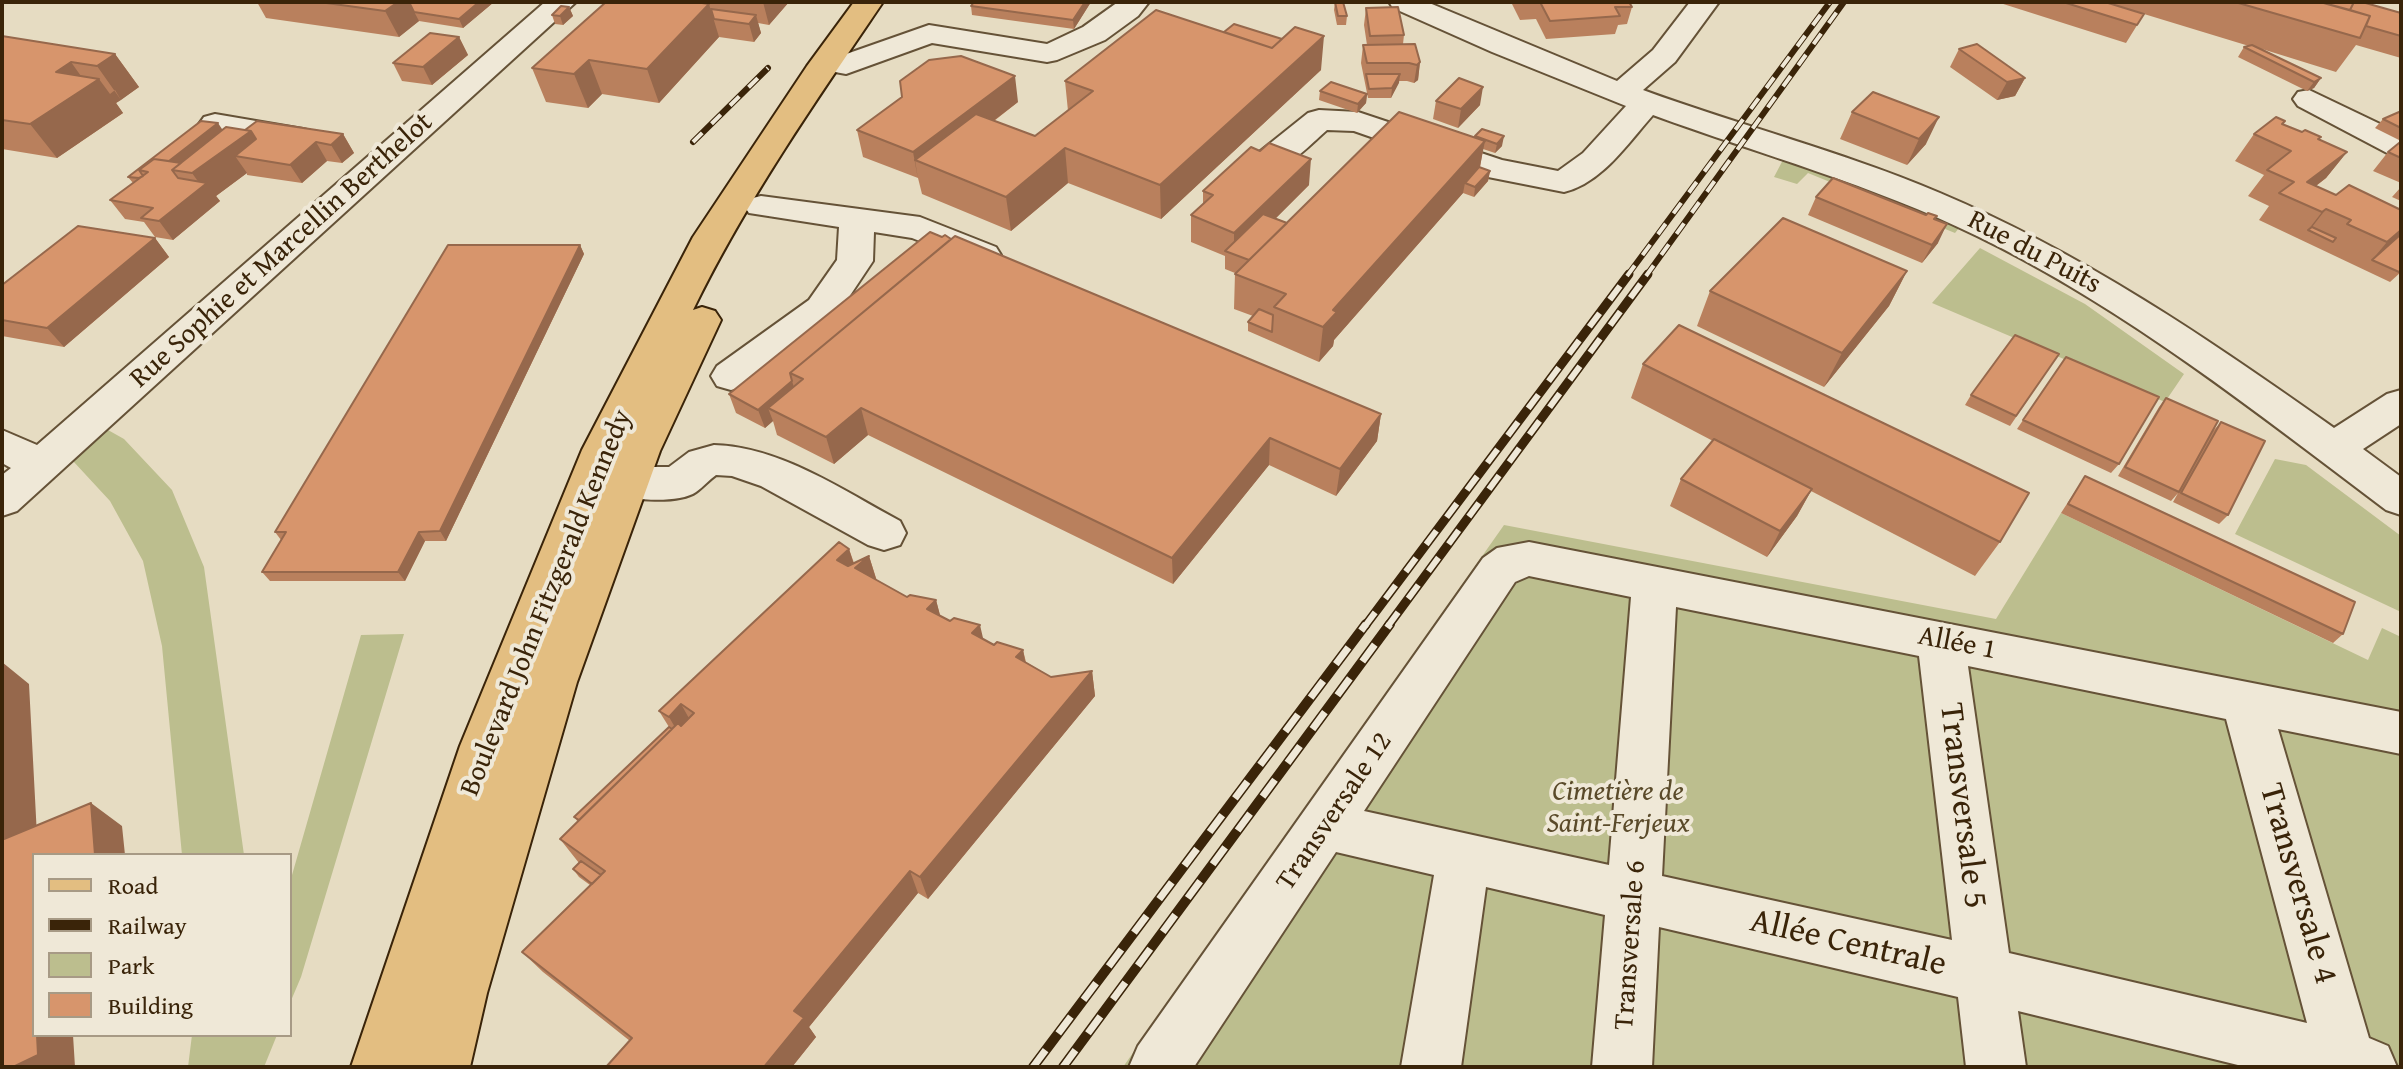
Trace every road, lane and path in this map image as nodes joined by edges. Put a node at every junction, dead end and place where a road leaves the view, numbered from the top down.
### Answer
1 (562, 2) edge
2 (869, 2) edge
3 (891, 2) edge
4 (1135, 2) edge
5 (1403, 2) edge
6 (1705, 2) edge
7 (846, 65) junction
8 (1634, 98) junction
9 (2309, 99) dead end
10 (215, 124) edge
11 (2401, 147) edge
12 (392, 153) junction
13 (1270, 160) edge
14 (761, 206) junction
15 (857, 218) junction
16 (1013, 268) edge
17 (731, 376) dead end
18 (2401, 404) edge
19 (2, 445) edge
20 (2333, 449) junction
21 (41, 465) junction
22 (627, 483) junction
23 (2401, 499) edge
24 (2, 500) edge
25 (884, 533) dead end
26 (1513, 560) joint
27 (1655, 584) junction
28 (1941, 641) junction
29 (2246, 702) junction
30 (2401, 733) edge
31 (1326, 826) junction
32 (1464, 858) junction
33 (1634, 895) junction
34 (1984, 975) junction
35 (2354, 1065) edge
36 (381, 1067) edge
37 (440, 1067) edge
38 (1159, 1067) edge
39 (1431, 1067) edge
40 (1622, 1067) edge
41 (1996, 1067) edge

1 - 12 street, Rue Sophie et Marcellin Berthelot
2 - 36 main road, Boulevard John Fitzgerald Kennedy
3 - 7 main road, Boulevard John Fitzgerald Kennedy
4 - 7 street
5 - 8 street, Rue du Puits
6 - 8 street
7 - 14 main road, Boulevard John Fitzgerald Kennedy
8 - 13 street
8 - 20 street, Rue du Puits
9 - 11 street
10 - 12 street
12 - 21 street, Rue Sophie et Marcellin Berthelot
14 - 15 street
14 - 22 main road, Boulevard John Fitzgerald Kennedy
15 - 16 street
15 - 17 street
18 - 20 street
19 - 21 street
20 - 23 street, Rue du Puits
21 - 24 street, Rue Sophie et Marcellin Berthelot
22 - 25 street
22 - 37 main road, Boulevard John Fitzgerald Kennedy
26 - 27 street, Allée 1
26 - 31 street, Transversale 12
27 - 28 street, Allée 1
27 - 33 street, Transversale 6
28 - 29 street, Allée 1
28 - 34 street, Transversale 5
29 - 30 street, Allée 1
29 - 35 street, Transversale 4
31 - 32 street, Allée Centrale
31 - 38 street, Transversale 12
32 - 33 street, Allée Centrale
32 - 39 street
33 - 34 street, Allée Centrale
33 - 40 street, Transversale 6
34 - 35 street, Allée Centrale
34 - 41 street, Transversale 5

